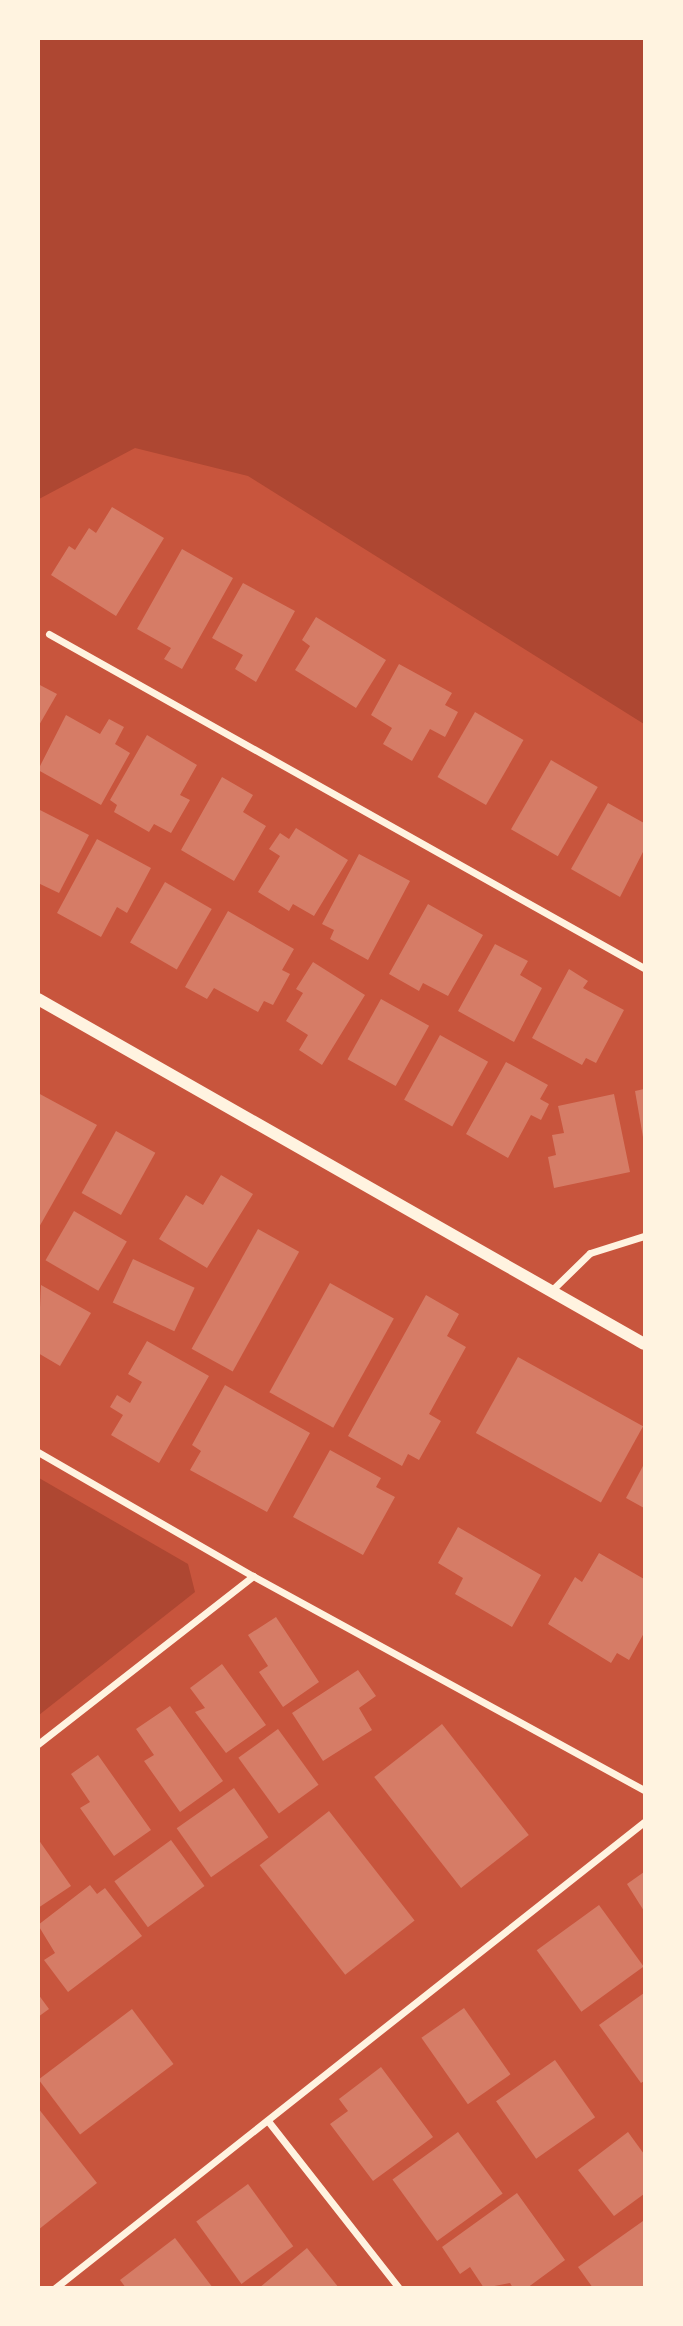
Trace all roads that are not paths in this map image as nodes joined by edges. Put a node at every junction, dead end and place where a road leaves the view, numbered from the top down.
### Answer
1 (49, 634) dead end
2 (645, 968) edge
3 (38, 999) edge
4 (645, 1236) edge
5 (551, 1291) junction
6 (645, 1344) edge
7 (38, 1452) edge
8 (253, 1576) junction
9 (38, 1744) edge
10 (645, 1790) edge
11 (645, 1822) edge
12 (268, 2121) junction
13 (55, 2287) edge
14 (399, 2287) edge

1 - 2 street
3 - 5 street
4 - 5 street
5 - 6 street
7 - 8 street
8 - 9 street
8 - 10 street
11 - 12 street
12 - 13 street
12 - 14 street

